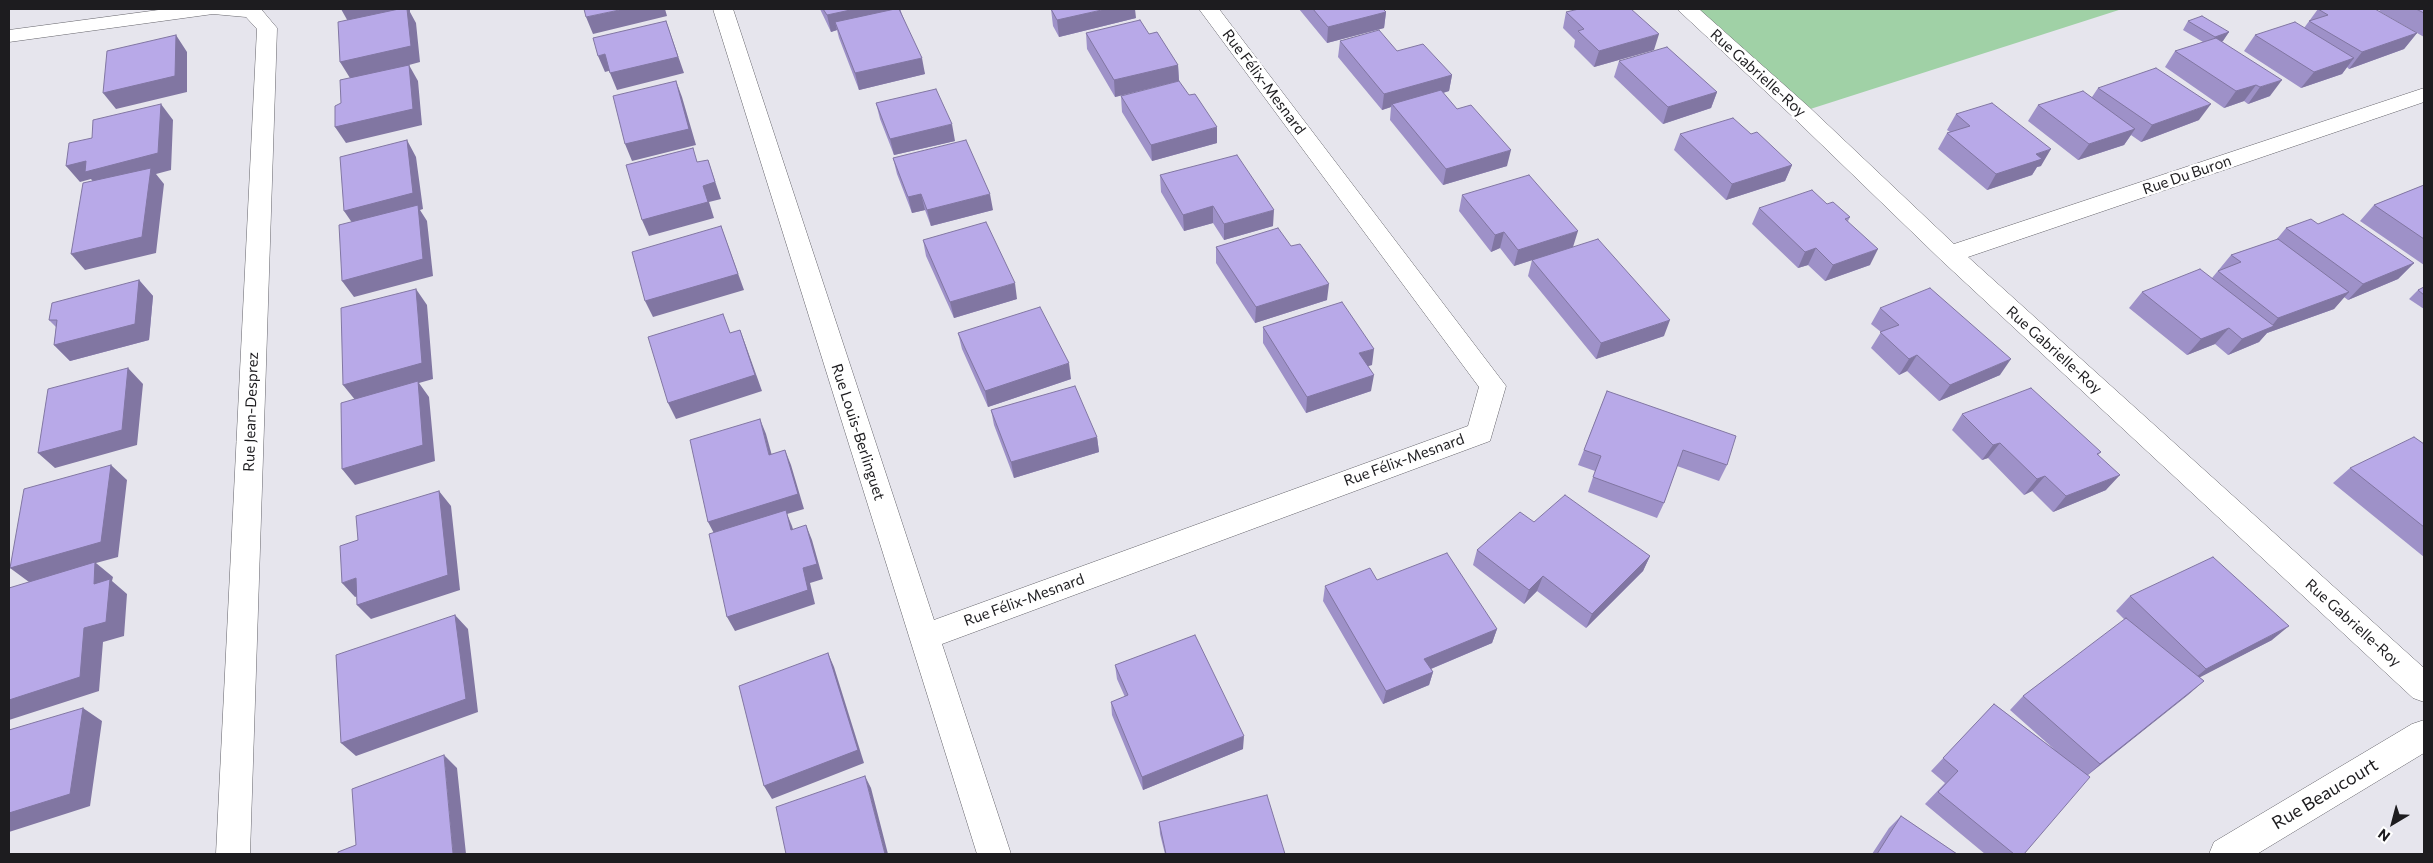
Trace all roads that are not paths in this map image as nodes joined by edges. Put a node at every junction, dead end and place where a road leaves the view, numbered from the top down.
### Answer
1 (210, 9) edge
2 (216, 9) edge
3 (723, 9) edge
4 (1209, 9) edge
5 (1687, 9) edge
6 (9, 36) edge
7 (2424, 95) edge
8 (1950, 254) junction
9 (924, 637) junction
10 (2424, 688) edge
11 (2424, 735) edge
12 (233, 854) edge
13 (994, 854) edge
14 (2226, 854) edge

1 - 6 street
2 - 12 street, Rue Jean-Desprez
3 - 9 street, Rue Louis-Berlinguet
4 - 9 street, Rue Félix-Mesnard
5 - 8 street, Rue Gabrielle-Roy
7 - 8 street, Rue Du Buron
8 - 10 street, Rue Gabrielle-Roy
9 - 13 street, Rue Louis-Berlinguet
11 - 14 street, Rue Beaucourt

